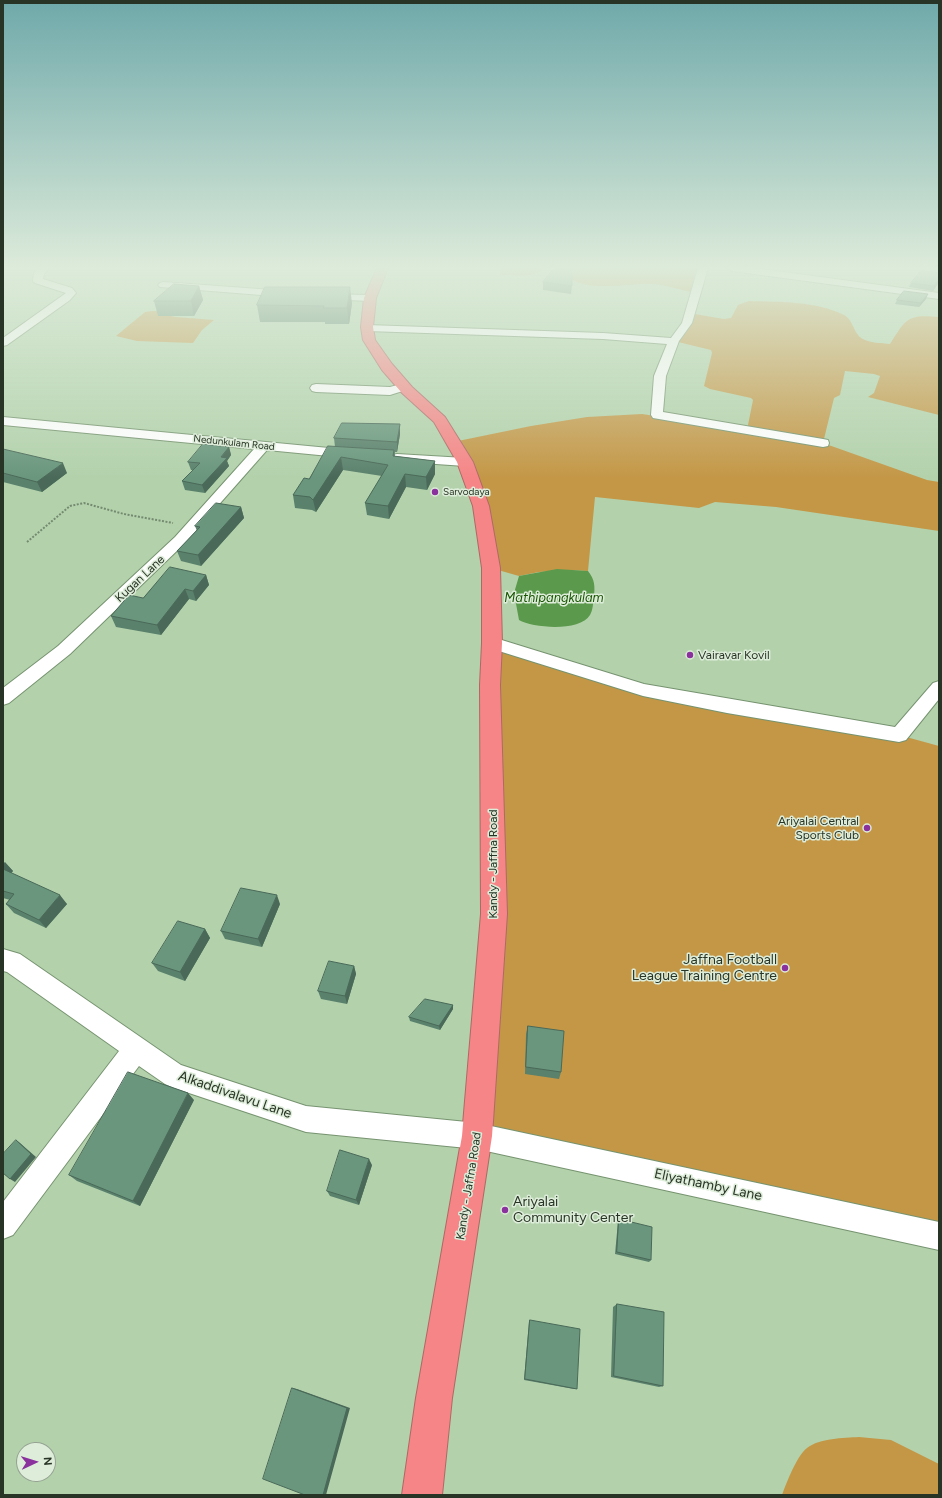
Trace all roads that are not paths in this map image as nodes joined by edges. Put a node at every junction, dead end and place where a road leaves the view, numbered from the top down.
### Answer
1 (369, 338) edge
2 (630, 338) edge
3 (676, 338) edge
4 (674, 341) junction
5 (405, 387) junction
6 (316, 388) dead end
7 (3, 421) edge
8 (823, 444) dead end
9 (264, 446) junction
10 (360, 455) edge
11 (381, 457) edge
12 (465, 462) junction
13 (492, 643) junction
14 (939, 687) edge
15 (3, 698) edge
16 (3, 960) edge
17 (137, 1048) junction
18 (477, 1136) junction
19 (3, 1225) edge
20 (939, 1236) edge
21 (422, 1495) edge

1 - 5 highway, Kandy - Jaffna Road
2 - 4 street
3 - 4 street
4 - 8 street
5 - 6 street
5 - 12 highway, Kandy - Jaffna Road
7 - 9 street, Nedunkulam Road
9 - 10 street, Nedunkulam Road
9 - 15 street, Kugan Lane
11 - 12 street
12 - 13 highway, Kandy - Jaffna Road
13 - 14 street
13 - 18 highway, Kandy - Jaffna Road
16 - 17 street, Alkaddivalavu Lane
17 - 18 street, Alkaddivalavu Lane
17 - 19 street
18 - 20 street, Eliyathamby Lane
18 - 21 highway, Kandy - Jaffna Road

